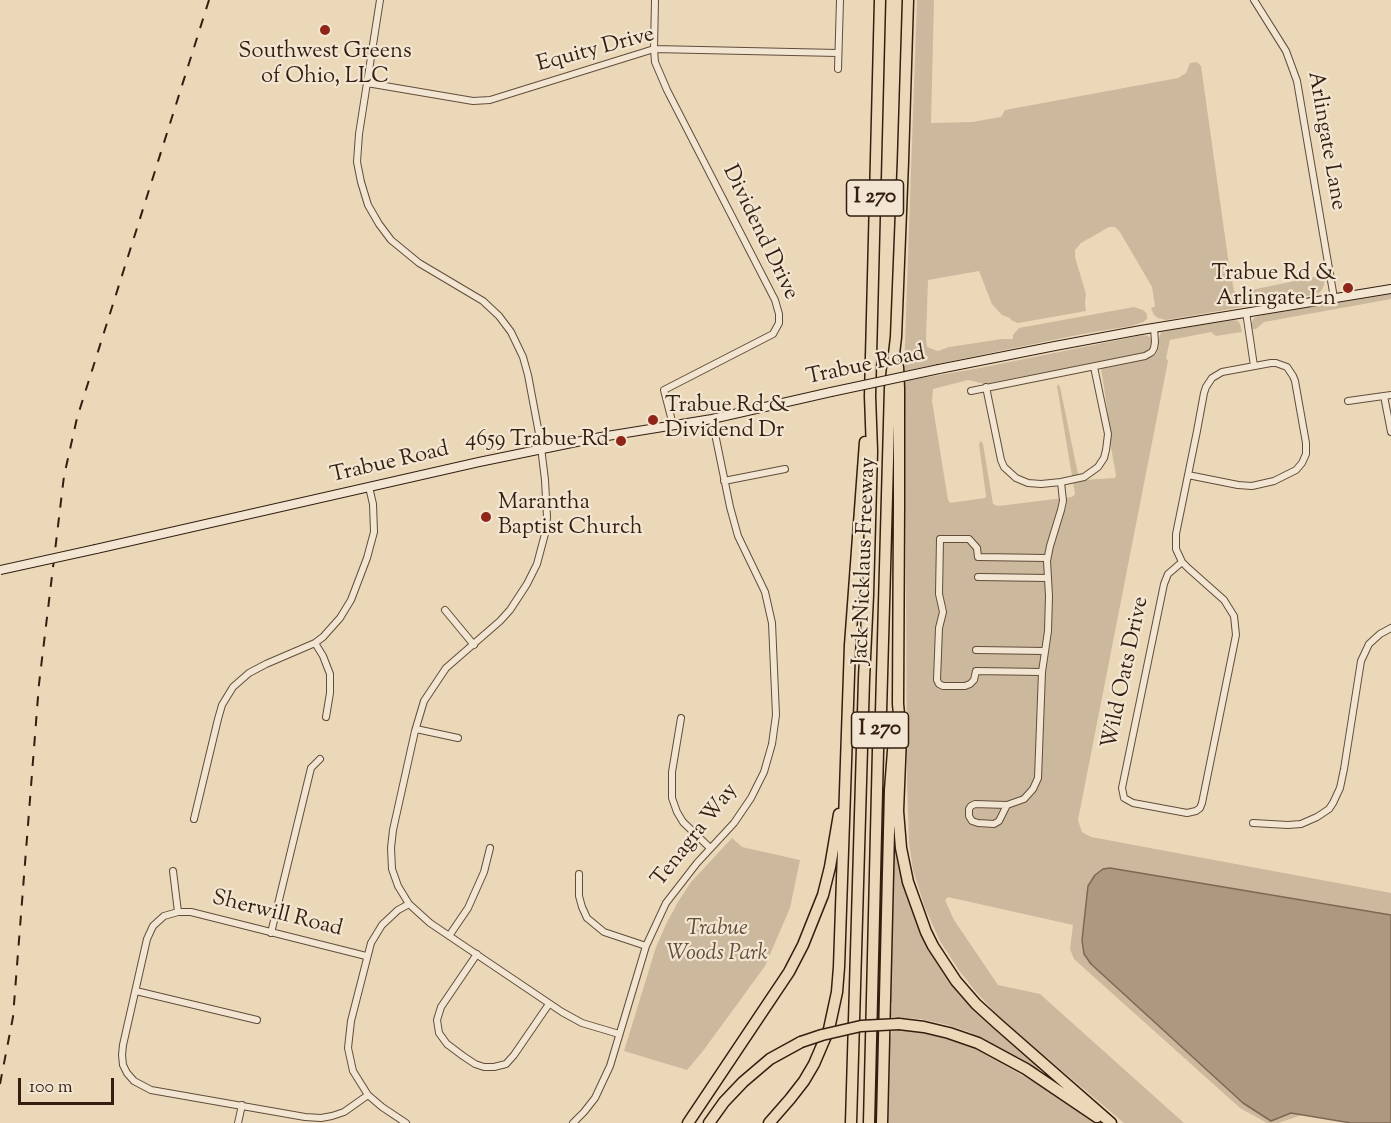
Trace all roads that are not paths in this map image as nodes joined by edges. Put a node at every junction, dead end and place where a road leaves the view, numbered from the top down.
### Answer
1 (380, 0) edge
2 (655, 0) edge
3 (840, 0) edge
4 (880, 0) edge
5 (908, 0) edge
6 (1254, 0) edge
7 (654, 49) junction
8 (838, 53) junction
9 (838, 69) dead end
10 (367, 83) junction
11 (1391, 289) edge
12 (1334, 298) junction
13 (1246, 312) junction
14 (1154, 328) junction
15 (896, 337) junction
16 (1254, 366) junction
17 (1095, 367) junction
18 (986, 387) junction
19 (971, 391) dead end
20 (1388, 395) edge
21 (870, 396) junction
22 (1348, 401) dead end
23 (712, 418) junction
24 (673, 425) junction
25 (1391, 432) edge
26 (541, 449) junction
27 (785, 469) dead end
28 (1188, 475) junction
29 (724, 481) junction
30 (1061, 482) junction
31 (369, 487) junction
32 (1047, 558) junction
33 (1182, 562) junction
34 (0, 570) edge
35 (978, 577) dead end
36 (1047, 578) junction
37 (445, 610) dead end
38 (1391, 628) edge
39 (315, 643) junction
40 (474, 645) junction
41 (976, 650) dead end
42 (1045, 651) junction
43 (1042, 672) junction
44 (898, 704) junction
45 (326, 717) dead end
46 (681, 718) dead end
47 (416, 729) junction
48 (458, 738) dead end
49 (320, 759) dead end
50 (845, 785) junction
51 (1007, 805) junction
52 (194, 819) dead end
53 (1253, 823) dead end
54 (490, 848) dead end
55 (710, 848) junction
56 (173, 871) dead end
57 (579, 874) dead end
58 (409, 904) junction
59 (178, 912) junction
60 (271, 933) junction
61 (449, 936) junction
62 (646, 946) junction
63 (477, 954) junction
64 (366, 956) junction
65 (136, 991) junction
66 (549, 1004) junction
67 (257, 1020) dead end
68 (619, 1034) junction
69 (368, 1095) junction
70 (242, 1106) junction
71 (321, 1120) edge
72 (238, 1123) edge
73 (406, 1123) edge
74 (573, 1123) edge
75 (687, 1123) edge
76 (709, 1123) edge
77 (769, 1123) edge
78 (851, 1123) edge
79 (869, 1123) edge
80 (882, 1123) edge
81 (1104, 1123) edge
82 (1112, 1123) edge

1 - 10 street
2 - 7 street, Dividend Drive
3 - 8 street
4 - 21 highway, Jack Nicklaus Freeway / I 270
5 - 15 highway, Jack Nicklaus Freeway / I 270
6 - 12 street, Arlingate Lane
7 - 8 street, Equity Drive
7 - 10 street, Equity Drive
7 - 24 street, Dividend Drive
8 - 9 street
10 - 26 street
11 - 12 main road, Trabue Road
12 - 13 main road, Trabue Road
13 - 14 main road, Trabue Road
13 - 16 street
14 - 17 street
14 - 23 main road, Trabue Road, bridge
15 - 44 highway
15 - 79 highway, Jack Nicklaus Freeway / I 270
16 - 28 street
16 - 28 street
17 - 18 street
17 - 30 street
18 - 19 street
18 - 30 street
20 - 22 street
20 - 25 street
21 - 50 highway
21 - 78 highway, Jack Nicklaus Freeway / I 270
23 - 24 main road, Trabue Road
23 - 29 street, Tenagra Way
24 - 26 main road, Trabue Road
26 - 31 main road, Trabue Road
26 - 40 street
27 - 29 street
28 - 33 street
29 - 55 street, Tenagra Way
30 - 32 street
31 - 34 main road, Trabue Road, bridge
31 - 39 street
32 - 36 street
32 - 43 street
33 - 33 street, Wild Oats Drive
35 - 36 street
36 - 42 street
37 - 40 street
38 - 53 street
39 - 45 street
39 - 52 street
40 - 47 street
41 - 42 street
42 - 43 street
43 - 51 street
44 - 80 highway
44 - 82 highway
46 - 55 street
47 - 48 street
47 - 58 street
49 - 60 street
50 - 75 highway
50 - 77 highway
51 - 51 street
54 - 61 street
55 - 62 street, Tenagra Way
56 - 59 street
57 - 62 street
58 - 61 street
58 - 64 street
59 - 60 street, Sherwill Road
59 - 65 street
60 - 64 street, Sherwill Road
61 - 63 street
62 - 68 street, Tenagra Way
63 - 66 street
63 - 66 street
64 - 69 street
65 - 67 street
65 - 70 street
66 - 68 street
68 - 74 street, Tenagra Way
69 - 71 street
69 - 73 street
70 - 71 street
70 - 72 street
76 - 81 highway, bridge

